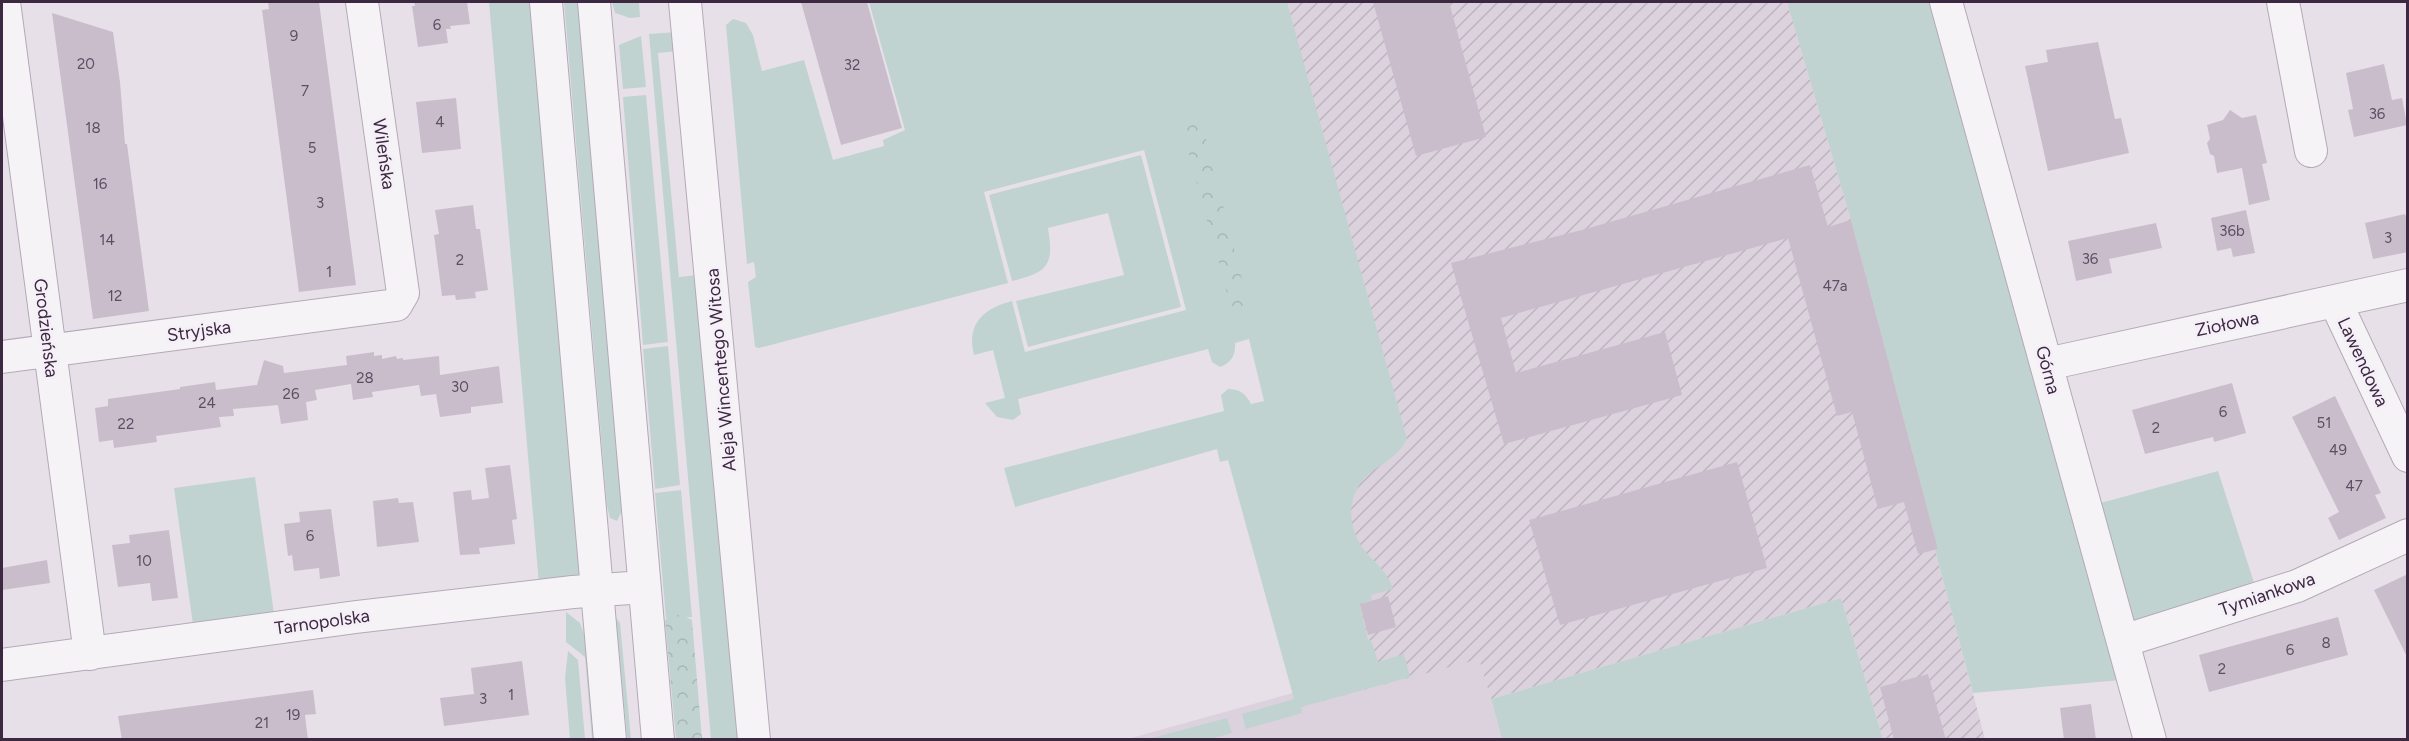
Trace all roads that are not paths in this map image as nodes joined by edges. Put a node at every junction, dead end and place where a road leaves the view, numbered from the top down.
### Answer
1 (4, 2) edge
2 (363, 2) edge
3 (546, 2) edge
4 (594, 2) edge
5 (685, 2) edge
6 (1946, 2) edge
7 (2283, 2) edge
8 (2311, 151) dead end
9 (2408, 285) edge
10 (2335, 301) junction
11 (396, 305) joint
12 (49, 351) junction
13 (2, 357) edge
14 (2047, 363) junction
15 (2408, 456) edge
16 (2408, 535) edge
17 (644, 587) junction
18 (596, 590) junction
19 (2123, 641) junction
20 (90, 654) junction
21 (2, 665) edge
22 (610, 740) edge
23 (658, 740) edge
24 (754, 740) edge
25 (2150, 740) edge

1 - 12 street, Grodzieńska
2 - 11 street, Wileńska
3 - 18 street
4 - 17 street
5 - 24 street, Aleja Wincentego Witosa
6 - 14 street, Górna
7 - 8 street
9 - 10 street, Ziołowa
10 - 14 street, Ziołowa
10 - 15 street, Lawendowa
11 - 12 street, Stryjska
12 - 13 street, Stryjska
12 - 20 street, Grodzieńska
14 - 19 street, Górna
16 - 19 street, Tymiankowa
17 - 18 street, Tarnopolska
17 - 23 street
18 - 20 street, Tarnopolska
18 - 22 street
19 - 25 street, Górna
20 - 21 street, Tarnopolska

